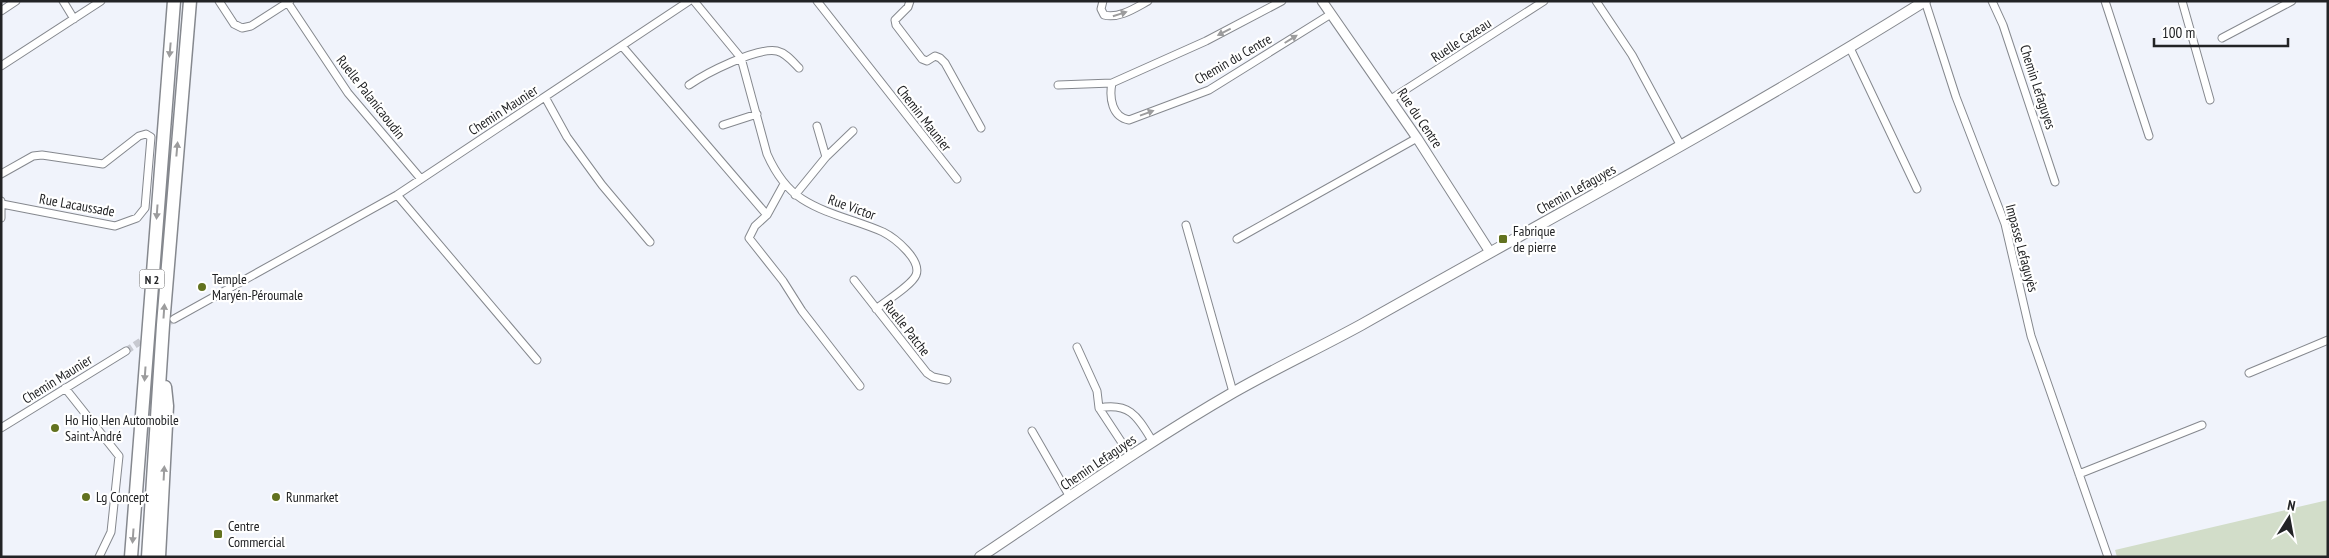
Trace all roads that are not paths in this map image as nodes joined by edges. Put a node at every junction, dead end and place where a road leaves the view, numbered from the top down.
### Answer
1 (16, 1) edge
2 (63, 1) edge
3 (101, 1) edge
4 (174, 1) edge
5 (190, 1) edge
6 (219, 1) edge
7 (689, 1) edge
8 (694, 1) edge
9 (817, 1) edge
10 (910, 1) edge
11 (1103, 1) edge
12 (1148, 1) edge
13 (1282, 1) edge
14 (1322, 1) edge
15 (1544, 1) edge
16 (1596, 1) edge
17 (1925, 1) edge
18 (1992, 1) edge
19 (2105, 1) edge
20 (2182, 1) edge
21 (2292, 1) edge
22 (289, 2) edge
23 (1, 10) edge
24 (1331, 14) junction
25 (74, 19) junction
26 (2222, 38) dead end
27 (622, 46) junction
28 (1850, 48) junction
29 (741, 58) junction
30 (1, 66) edge
31 (799, 68) dead end
32 (1112, 83) junction
33 (689, 85) dead end
34 (1058, 85) dead end
35 (545, 96) junction
36 (1391, 99) junction
37 (2210, 100) dead end
38 (757, 114) junction
39 (723, 125) dead end
40 (818, 126) dead end
41 (981, 128) dead end
42 (852, 131) dead end
43 (2149, 136) dead end
44 (1417, 138) junction
45 (1681, 146) junction
46 (826, 157) junction
47 (1, 174) edge
48 (420, 179) junction
49 (957, 179) dead end
50 (2055, 182) dead end
51 (784, 184) junction
52 (1917, 189) dead end
53 (397, 195) junction
54 (796, 195) junction
55 (1, 202) edge
56 (767, 215) junction
57 (1, 218) edge
58 (1186, 225) dead end
59 (1237, 239) dead end
60 (650, 242) dead end
61 (1490, 252) junction
62 (854, 280) dead end
63 (876, 309) junction
64 (174, 319) tunnel mouth
65 (2328, 340) edge
66 (1077, 347) dead end
67 (126, 351) tunnel mouth
68 (161, 359) junction
69 (537, 360) dead end
70 (2249, 373) dead end
71 (947, 380) dead end
72 (860, 386) dead end
73 (65, 388) junction
74 (1233, 392) junction
75 (1099, 408) junction
76 (2202, 425) dead end
77 (1, 428) edge
78 (1032, 431) dead end
79 (1153, 442) junction
80 (1130, 455) junction
81 (2079, 474) junction
82 (1070, 497) junction
83 (99, 557) edge
84 (131, 557) edge
85 (148, 557) edge
86 (159, 557) edge
87 (980, 557) edge
88 (2108, 557) edge

1 - 23 street
2 - 25 street
3 - 25 street
4 -> 84 highway, N 2
68 -> 5 highway, N 2
6 - 22 street, Ruelle Palanicaoudin
7 - 27 street, Chemin Maunier
8 - 29 street, Rue Victor
9 - 49 street, Chemin Maunier
10 - 41 street
11 -> 12 street
13 -> 32 street, Chemin du Centre
14 - 24 street, Rue du Centre
15 - 36 street, Ruelle Cazeau
16 - 45 street
17 - 28 main road, Chemin Lefaguyes
17 - 81 street, Impasse Lefaguyès
18 - 50 street, Chemin Lefaguyes
19 - 43 street
20 - 37 street
21 - 26 street
22 - 48 street, Ruelle Palanicaoudin
32 -> 24 street, Chemin du Centre
24 - 36 street, Rue du Centre
25 - 30 street
27 - 35 street, Chemin Maunier
27 - 56 street
28 - 45 main road, Chemin Lefaguyes
28 - 52 street
29 - 31 street
29 - 33 street
29 - 38 street, Rue Victor
32 - 34 street, Chemin du Centre
35 - 48 street, Chemin Maunier
35 - 60 street
36 - 44 street, Rue du Centre
38 - 39 street
38 - 51 street, Rue Victor
40 - 46 street
42 - 46 street
44 - 59 street
44 - 61 street, Rue du Centre
45 - 61 main road, Chemin Lefaguyes
46 - 54 street
47 - 55 street, Rue Lacaussade
48 - 53 street, Chemin Maunier
51 - 54 street, Rue Victor
51 - 56 street
53 - 64 street, Chemin Maunier
53 - 69 street
54 - 63 street, Rue Victor
55 - 57 street, Rue Lacaussade
56 - 72 street
58 - 74 street
61 - 74 main road, Chemin Lefaguyes
62 - 63 street, Ruelle Patche
63 - 71 street, Ruelle Patche
65 - 70 street
66 - 75 street
67 - 73 street, Chemin Maunier
68 - 85 highway, N 2
86 -> 68 highway
73 - 77 street, Chemin Maunier
73 - 83 street
74 - 79 main road, Chemin Lefaguyes
75 - 79 street
75 - 80 street
76 - 81 street
78 - 82 street
79 - 80 main road, Chemin Lefaguyes
80 - 82 main road, Chemin Lefaguyes
81 - 88 street, Impasse Lefaguyès
82 - 87 main road, Chemin Lefaguyes

